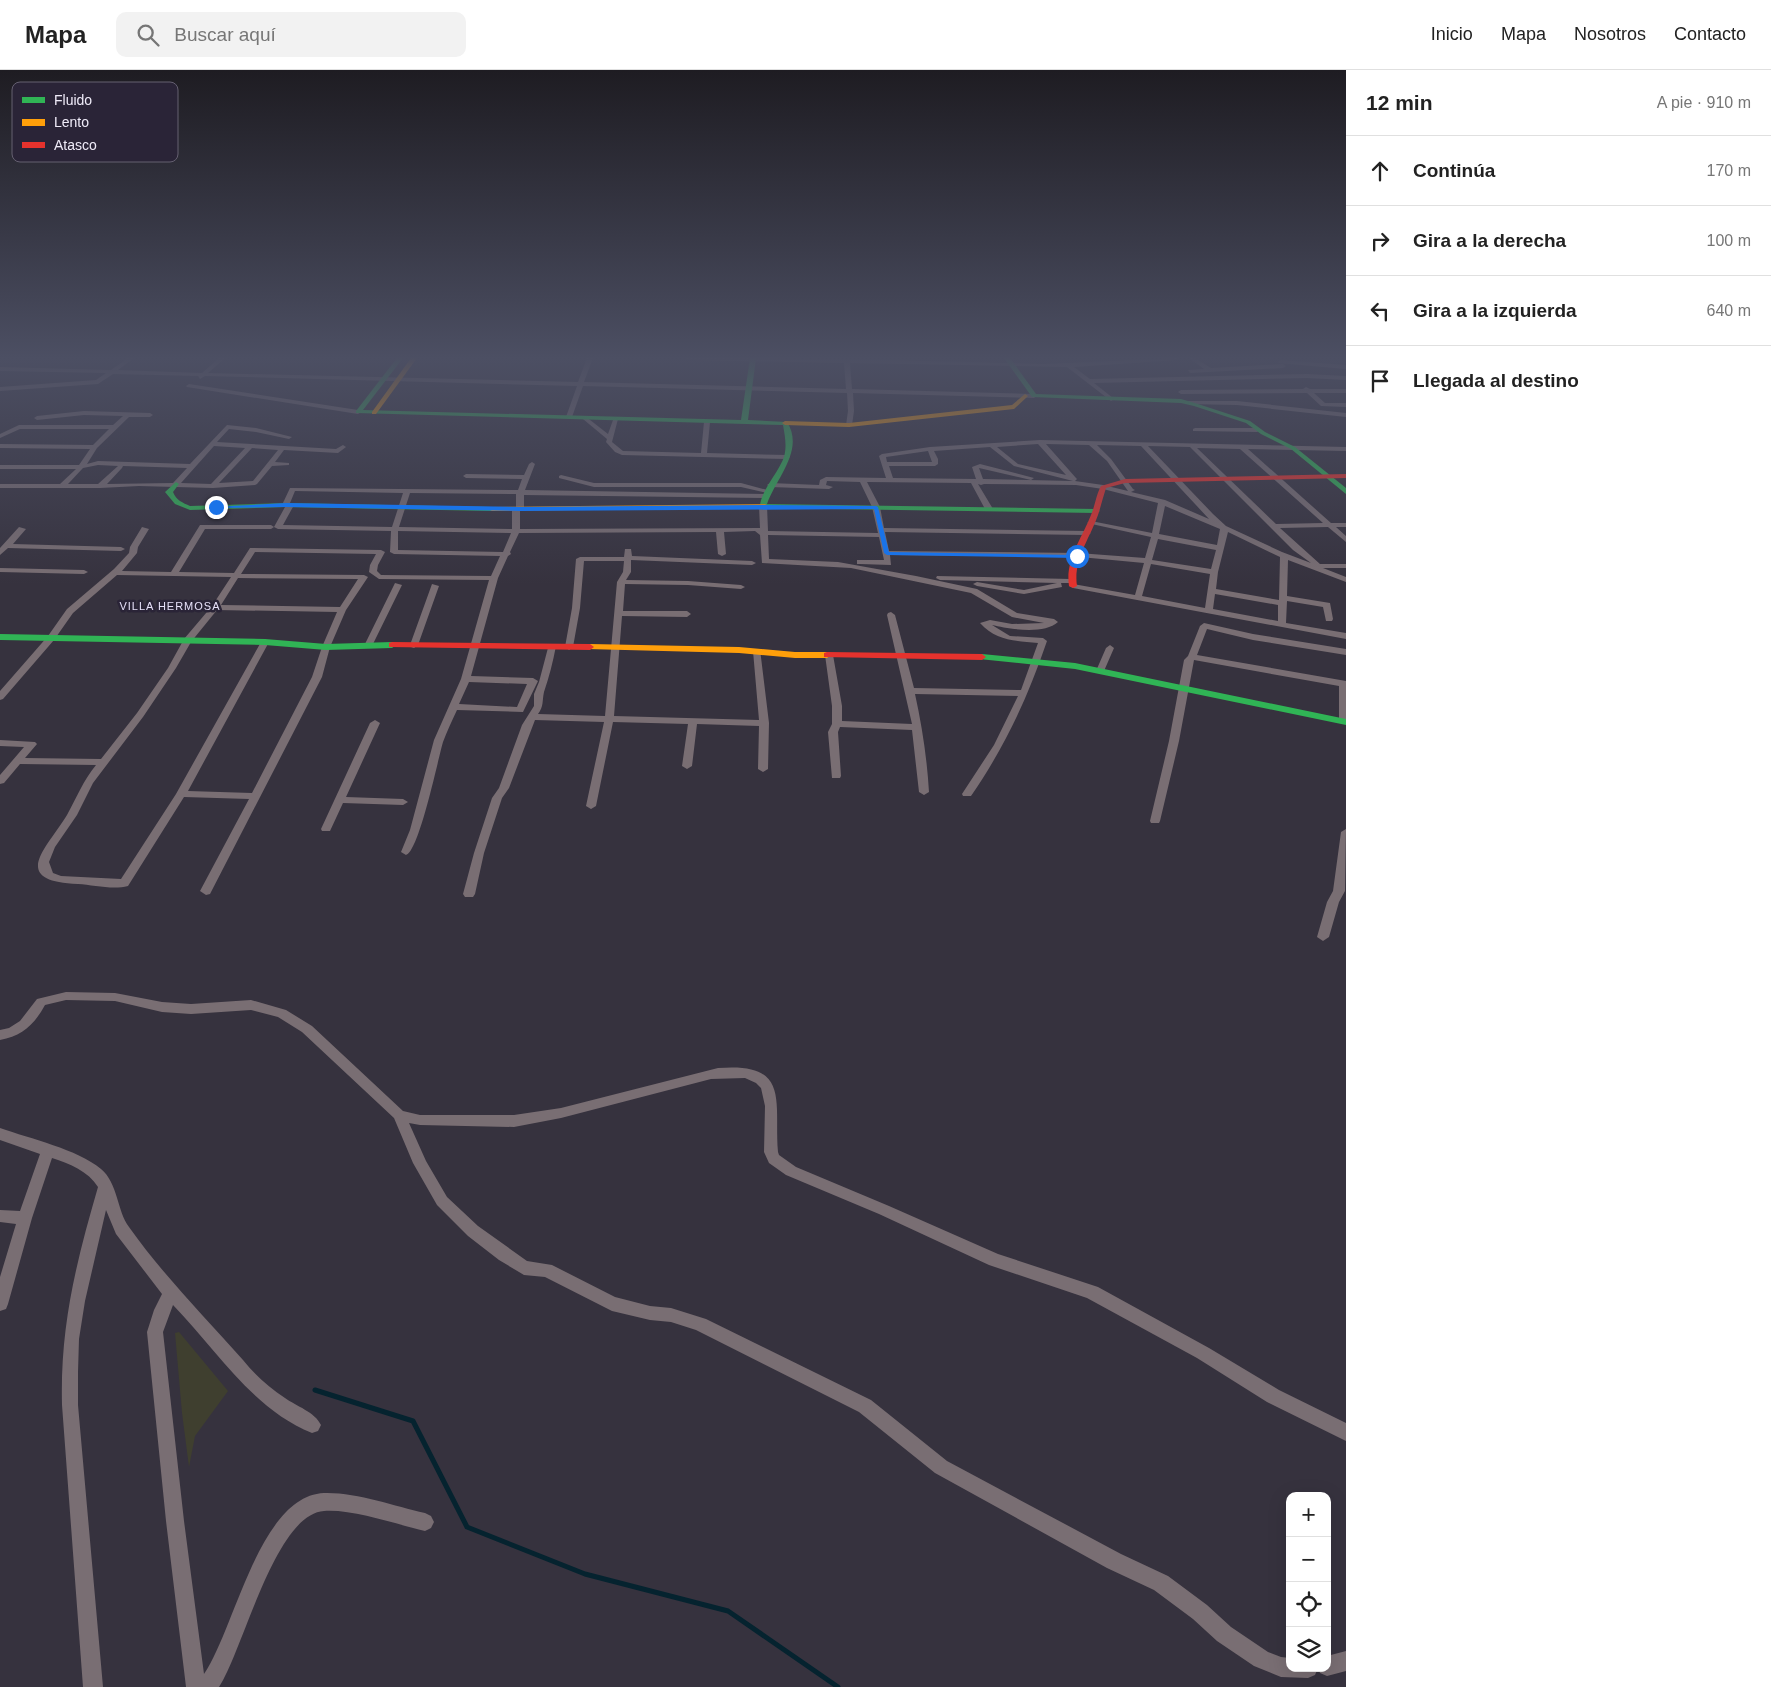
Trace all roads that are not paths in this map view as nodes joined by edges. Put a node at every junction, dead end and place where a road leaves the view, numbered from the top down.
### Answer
1 (108, 433) edge
2 (222, 433) edge
3 (258, 433) edge
4 (272, 433) edge
5 (604, 433) edge
6 (612, 433) edge
7 (706, 433) edge
8 (787, 433) edge
9 (1264, 433) edge
10 (610, 438) junction
11 (1040, 442) junction
12 (1091, 443) junction
13 (214, 444) junction
14 (1143, 445) junction
15 (1191, 445) junction
16 (0, 446) edge
17 (248, 446) junction
18 (992, 446) junction
19 (95, 447) junction
20 (281, 447) junction
21 (343, 447) dead end
22 (1242, 447) junction
23 (1293, 448) junction
24 (930, 449) junction
25 (1345, 449) edge
26 (704, 455) junction
27 (787, 457) junction
28 (269, 464) junction
29 (287, 464) dead end
30 (532, 464) dead end
31 (885, 464) junction
32 (194, 466) junction
33 (0, 467) edge
34 (24, 467) junction
35 (80, 467) junction
36 (120, 467) junction
37 (466, 476) dead end
38 (561, 476) dead end
39 (1346, 476) edge
40 (525, 477) junction
41 (1328, 477) junction
42 (145, 478) junction
43 (1224, 478) junction
44 (1277, 478) junction
45 (1174, 479) junction
46 (890, 480) junction
47 (1075, 481) junction
48 (1125, 481) junction
49 (977, 483) junction
50 (1050, 483) junction
51 (176, 484) junction
52 (865, 484) junction
53 (9, 485) junction
54 (0, 486) edge
55 (62, 486) junction
56 (100, 486) junction
57 (213, 486) junction
58 (1103, 487) junction
59 (407, 491) junction
60 (1346, 492) edge
61 (520, 493) junction
62 (766, 495) junction
63 (1135, 495) junction
64 (1162, 502) junction
65 (288, 505) junction
66 (403, 507) junction
67 (876, 507) junction
68 (518, 509) junction
69 (988, 509) junction
70 (1096, 511) junction
71 (1328, 525) junction
72 (1346, 525) edge
73 (1275, 526) junction
74 (270, 527) dead end
75 (1089, 528) junction
76 (22, 529) dead end
77 (145, 529) dead end
78 (720, 529) junction
79 (1225, 529) junction
80 (394, 530) junction
81 (516, 531) junction
82 (882, 532) junction
83 (763, 533) junction
84 (1155, 536) junction
85 (1346, 540) edge
86 (7, 546) junction
87 (121, 548) dead end
88 (1220, 548) junction
89 (0, 553) edge
90 (887, 553) junction
91 (507, 554) junction
92 (722, 554) dead end
93 (628, 556) junction
94 (1077, 556) junction
95 (1284, 556) junction
96 (1147, 561) junction
97 (752, 563) dead end
98 (832, 563) junction
99 (1315, 566) junction
100 (1346, 566) edge
101 (0, 570) edge
102 (84, 572) dead end
103 (115, 572) junction
104 (1214, 572) junction
105 (174, 573) junction
106 (237, 575) junction
107 (494, 578) junction
108 (911, 578) junction
109 (1346, 580) edge
110 (621, 582) junction
111 (1072, 583) junction
112 (398, 585) dead end
113 (436, 586) dead end
114 (742, 587) dead end
115 (1212, 591) junction
116 (1138, 597) junction
117 (1282, 601) junction
118 (215, 607) junction
119 (342, 610) junction
120 (1209, 610) junction
121 (618, 613) junction
122 (687, 614) dead end
123 (891, 615) dead end
124 (1329, 619) dead end
125 (1282, 623) junction
126 (0, 636) edge
127 (1346, 636) edge
128 (51, 638) junction
129 (187, 640) junction
130 (265, 642) junction
131 (414, 645) junction
132 (368, 646) junction
133 (475, 646) junction
134 (552, 646) junction
135 (326, 647) junction
136 (569, 647) junction
137 (616, 647) junction
138 (1110, 648) dead end
139 (757, 651) junction
140 (1346, 652) edge
141 (829, 655) junction
142 (902, 656) junction
143 (1192, 657) junction
144 (1036, 661) junction
145 (1100, 671) junction
146 (466, 679) junction
147 (1345, 684) edge
148 (1184, 689) junction
149 (911, 691) junction
150 (1024, 694) junction
151 (0, 697) edge
152 (454, 708) junction
153 (531, 717) junction
154 (609, 720) junction
155 (693, 721) junction
156 (1345, 722) edge
157 (375, 723) dead end
158 (764, 723) junction
159 (837, 724) junction
160 (918, 727) junction
161 (0, 743) edge
162 (17, 761) junction
163 (104, 762) junction
164 (687, 766) dead end
165 (763, 769) dead end
166 (836, 776) dead end
167 (1, 778) edge
168 (924, 792) dead end
169 (181, 794) junction
170 (967, 794) dead end
171 (256, 796) junction
172 (339, 800) junction
173 (403, 802) dead end
174 (591, 806) dead end
175 (1155, 821) dead end
176 (326, 829) dead end
177 (1346, 832) edge
178 (406, 852) dead end
179 (206, 891) dead end
180 (1343, 892) edge
181 (469, 894) dead end
182 (1323, 937) dead end
183 (0, 1035) edge
184 (399, 1116) junction
185 (0, 1134) edge
186 (48, 1150) junction
187 (105, 1187) junction
188 (0, 1216) edge
189 (25, 1218) junction
190 (171, 1293) junction
191 (0, 1304) edge
192 (312, 1425) dead end
193 (1346, 1432) edge
194 (425, 1522) dead end
195 (1346, 1660) edge
196 (1331, 1665) edge
197 (1286, 1668) edge
198 (93, 1687) edge
199 (196, 1687) edge
200 (207, 1687) edge

1 - 19 street
2 - 13 street
3 - 17 street
4 - 20 street
5 - 10 street
6 - 10 street
7 - 26 street
8 - 27 street
9 - 23 street
10 - 26 street
11 - 12 street
11 - 18 street
11 - 47 street
12 - 14 street
12 - 48 street
13 - 17 street
13 - 32 street
14 - 15 street
14 - 45 street
15 - 22 street
15 - 43 street
16 - 19 street
17 - 20 street
17 - 57 street
18 - 24 street
18 - 47 street
19 - 35 street
20 - 21 street
20 - 28 street
22 - 23 street
22 - 44 street
23 - 25 street
23 - 41 street
24 - 31 street
24 - 31 street
26 - 27 street
27 - 62 street
28 - 29 street
28 - 57 street
30 - 40 street
31 - 46 street
32 - 35 street
32 - 51 street
33 - 34 street
34 - 35 street
34 - 53 street
35 - 36 street
35 - 55 street
36 - 42 street
36 - 56 street
37 - 40 street
38 - 62 street
39 - 41 street
40 - 61 street
41 - 44 street
41 - 60 street
42 - 51 street
42 - 56 street
43 - 44 street
43 - 45 street
43 - 73 street
44 - 71 street
45 - 48 street
45 - 79 street
46 - 49 street
46 - 52 street
47 - 50 street
47 - 58 street
48 - 58 street
48 - 63 street
49 - 50 street
49 - 50 street
49 - 69 street
51 - 57 street
51 - 65 street
52 - 62 street
52 - 67 street
53 - 54 street
53 - 55 street
55 - 56 street
58 - 63 street
58 - 70 street
59 - 61 street
59 - 65 street
59 - 66 street
61 - 62 street
61 - 68 street
62 - 67 street
62 - 68 street
62 - 83 street
63 - 64 street
64 - 79 street
64 - 84 street
65 - 66 street
65 - 80 street
66 - 68 street
66 - 80 street
67 - 69 street
67 - 82 street
68 - 81 street
69 - 70 street
70 - 75 street
71 - 72 street
71 - 73 street
71 - 85 street
73 - 99 street
74 - 105 street
75 - 82 street
75 - 84 street
75 - 94 street
76 - 86 street
77 - 103 street
78 - 81 street
78 - 83 street
78 - 92 street
79 - 88 street
79 - 95 street
80 - 81 street
80 - 91 street
81 - 91 street
82 - 83 street
82 - 90 street
83 - 98 street
84 - 88 street
84 - 96 street
86 - 87 street
86 - 89 street
88 - 104 street
90 - 94 street
90 - 98 street
91 - 107 street
93 - 97 street
93 - 110 street
93 - 136 street
94 - 96 street
94 - 111 street
95 - 99 street
95 - 117 street
96 - 104 street
96 - 116 street
98 - 108 street
99 - 100 street
99 - 109 street
101 - 102 street
103 - 105 street
103 - 128 street
104 - 115 street
105 - 106 street
106 - 107 street
106 - 118 street
106 - 119 street
107 - 133 street
108 - 111 street
108 - 144 street
110 - 114 street
110 - 121 street
111 - 116 street
112 - 132 street
113 - 131 street
115 - 117 street
115 - 120 street
116 - 120 street
117 - 124 street
117 - 125 street
118 - 119 street
118 - 129 street
119 - 135 street
120 - 125 street
121 - 122 street
121 - 137 street
123 - 142 street
125 - 127 street
126 - 128 street
128 - 129 street
128 - 151 street
129 - 130 street
129 - 163 street
130 - 135 street
130 - 169 street
131 - 132 street
131 - 133 street
132 - 135 street
133 - 134 street
133 - 146 street
134 - 136 street
134 - 153 street
135 - 171 street
136 - 137 street
137 - 139 street
137 - 154 street
138 - 145 street
139 - 141 street
139 - 158 street
140 - 143 street
141 - 142 street
141 - 159 street
142 - 144 street
142 - 149 street
143 - 147 street
143 - 148 street
144 - 145 street
144 - 150 street
145 - 148 street
146 - 152 street
146 - 152 street
147 - 156 street
148 - 156 street
148 - 175 street
149 - 150 street
149 - 160 street
150 - 170 street
152 - 178 street
153 - 154 street
153 - 181 street
154 - 155 street
154 - 174 street
155 - 158 street
155 - 164 street
157 - 172 street
158 - 165 street
159 - 160 street
159 - 166 street
160 - 168 street
161 - 162 street
162 - 163 street
162 - 167 street
163 - 169 street
169 - 171 street
171 - 179 street
172 - 173 street
172 - 176 street
177 - 180 street
180 - 182 street
183 - 184 street
184 - 193 street
184 - 197 street
185 - 186 street
186 - 187 street
186 - 189 street
187 - 190 street
187 - 198 street
188 - 189 street
189 - 191 street
190 - 192 street
190 - 199 street
194 - 200 street
195 - 196 street

